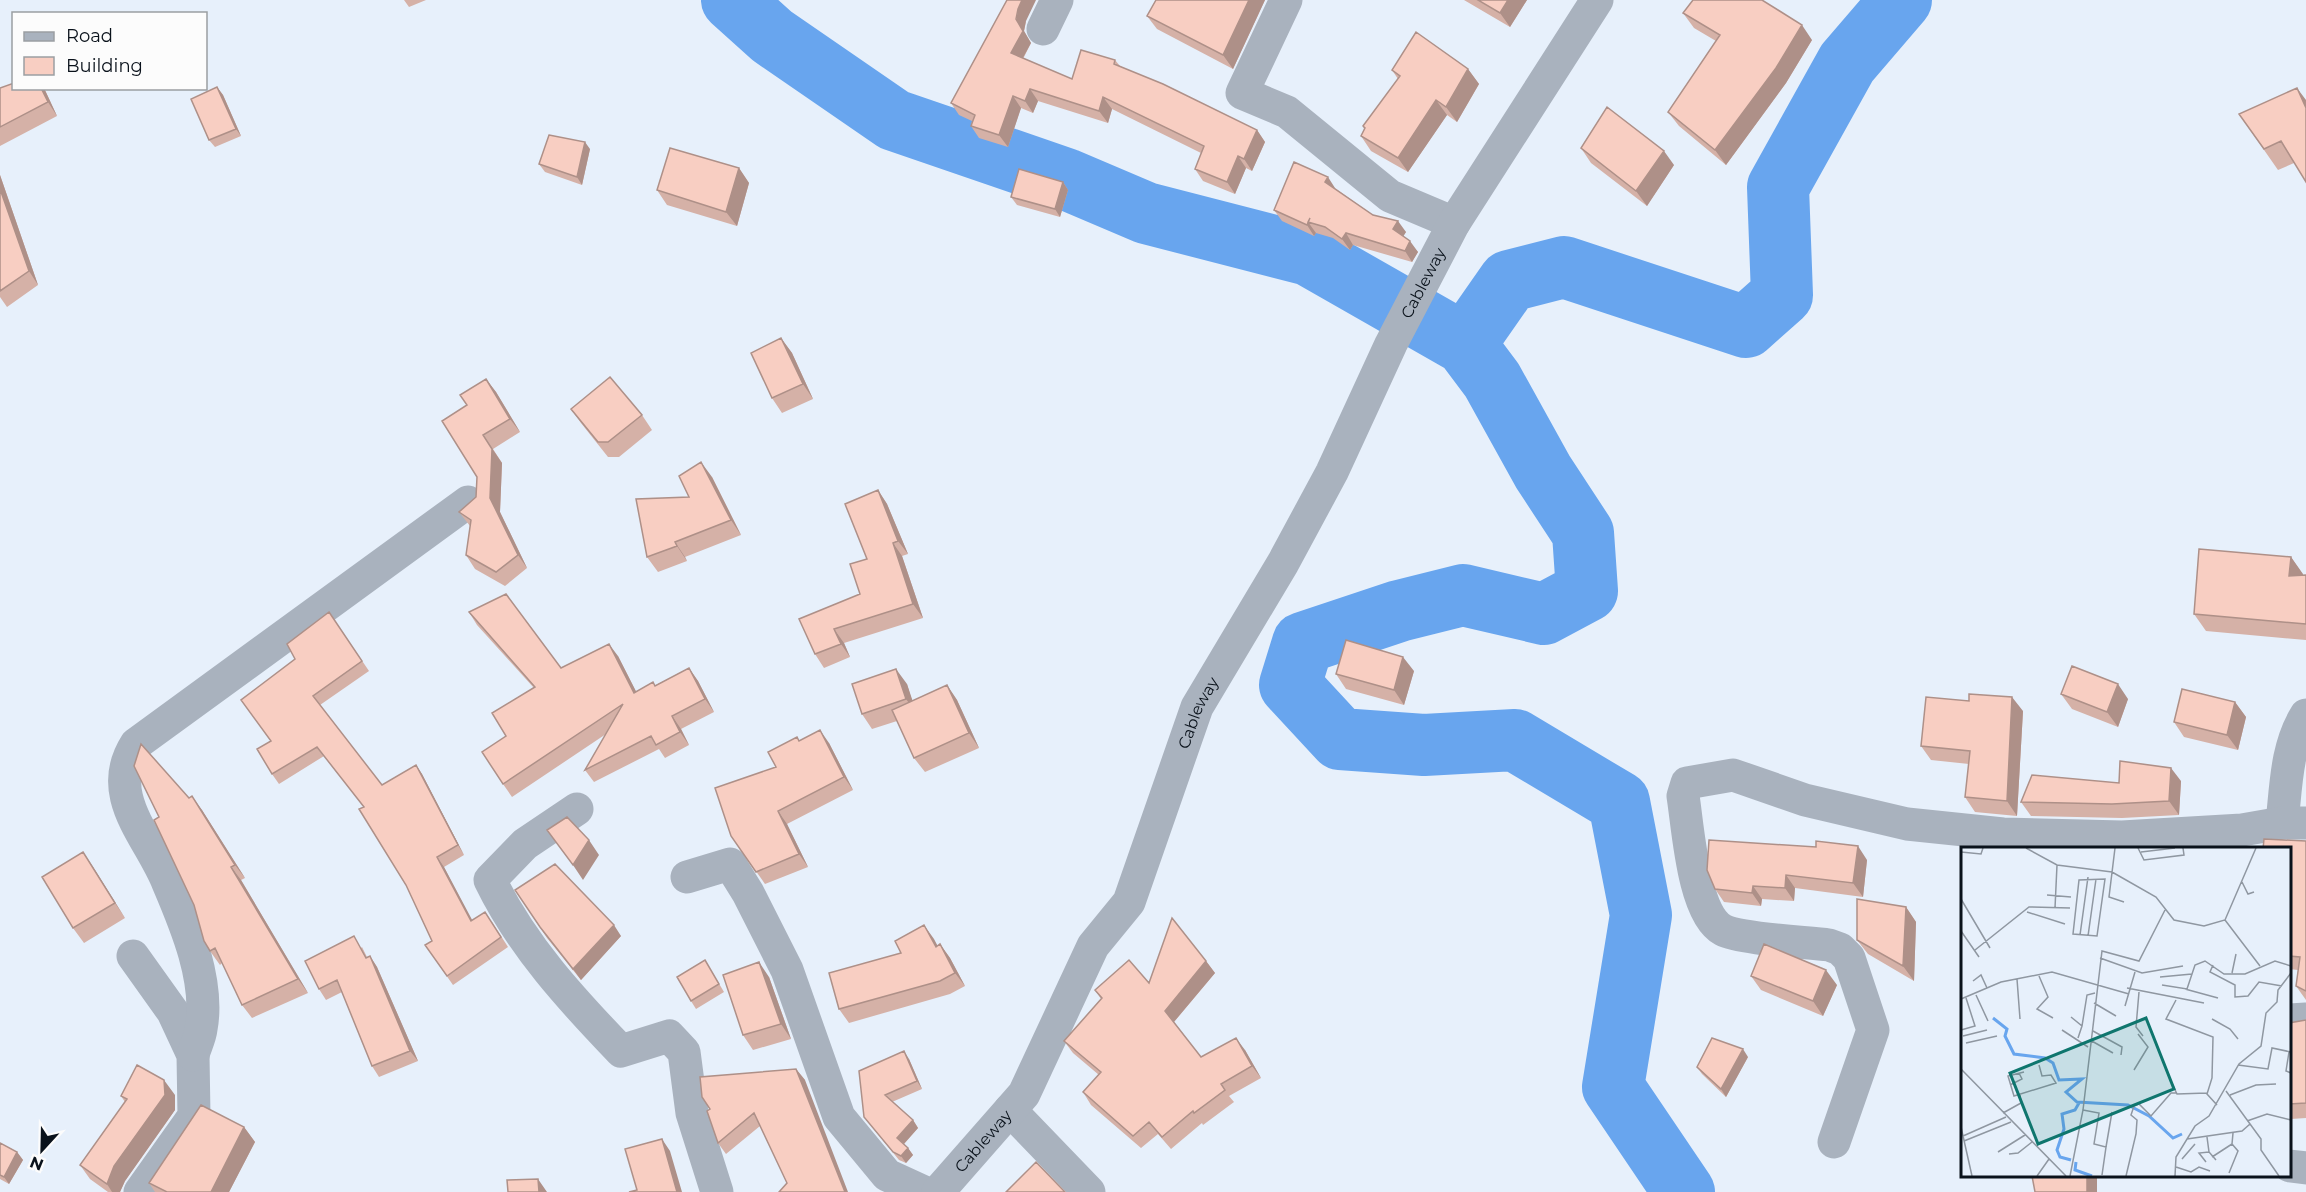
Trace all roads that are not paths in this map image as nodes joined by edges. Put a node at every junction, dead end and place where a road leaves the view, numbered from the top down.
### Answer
1 (1057, 0) edge
2 (1286, 0) edge
3 (1597, 0) edge
4 (1043, 29) dead end
5 (1454, 223) junction
6 (468, 502) edge
7 (2306, 714) edge
8 (577, 809) dead end
9 (2294, 823) edge
10 (687, 878) dead end
11 (133, 956) dead end
12 (2306, 1019) edge
13 (2291, 1020) edge
14 (193, 1055) junction
15 (1010, 1110) junction
16 (1834, 1142) dead end
17 (2291, 1166) edge
18 (2306, 1168) edge
19 (140, 1192) edge
20 (717, 1192) edge
21 (924, 1192) edge
22 (938, 1192) edge
23 (1089, 1192) edge

1 - 4 street
2 - 5 street
3 - 5 street, Cableway
5 - 15 street, Cableway
6 - 14 street
7 - 9 street
8 - 20 street
9 - 16 street
10 - 21 street
11 - 14 street
12 - 13 street
14 - 19 street
15 - 22 street, Cableway
15 - 23 street
17 - 18 street

